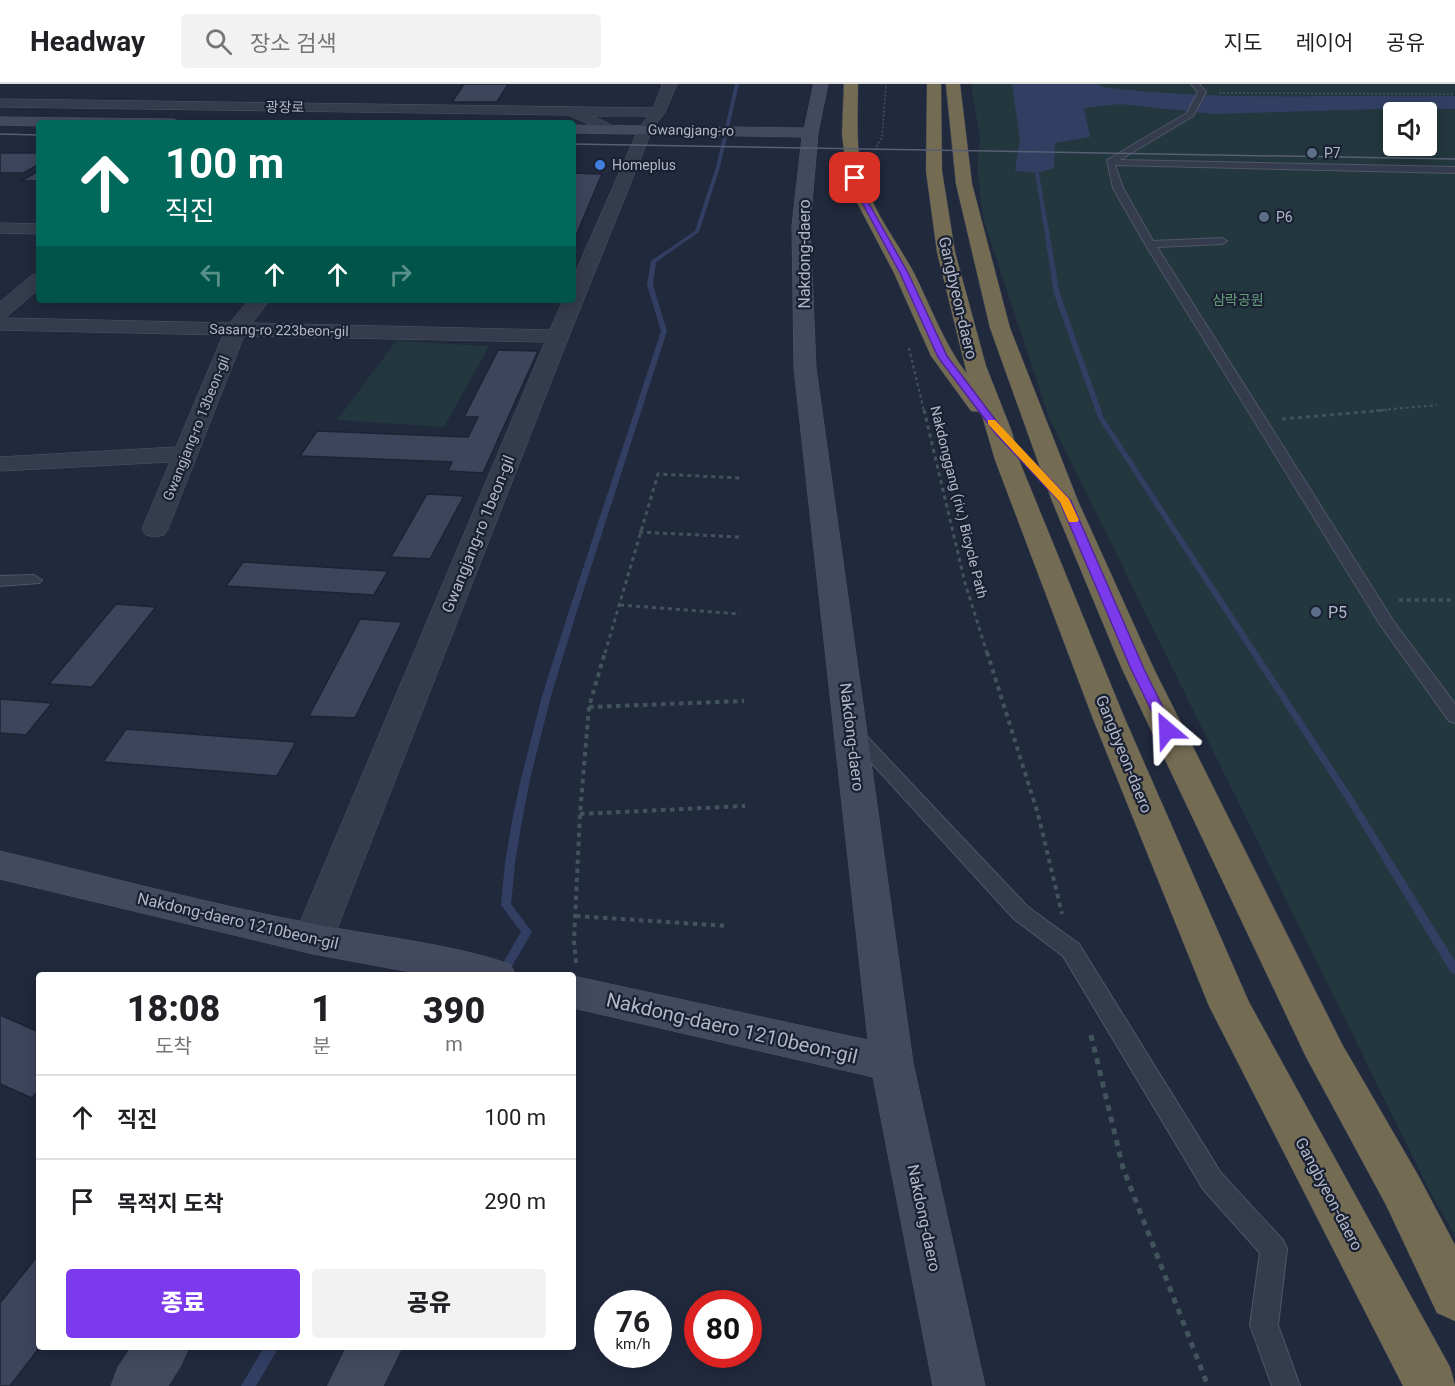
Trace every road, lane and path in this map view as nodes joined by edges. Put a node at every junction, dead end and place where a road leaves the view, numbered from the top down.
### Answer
1 (670, 84) edge
2 (821, 84) edge
3 (851, 84) edge
4 (886, 84) edge
5 (934, 84) edge
6 (953, 84) edge
7 (1195, 84) edge
8 (1202, 92) junction
9 (1455, 94) edge
10 (318, 96) dead end
11 (0, 103) edge
12 (303, 108) junction
13 (570, 111) junction
14 (288, 120) edge
15 (0, 121) edge
16 (36, 121) edge
17 (655, 124) junction
18 (576, 129) edge
19 (609, 129) junction
20 (796, 132) junction
21 (871, 155) dead end
22 (1110, 162) junction
23 (1455, 170) edge
24 (0, 228) edge
25 (36, 229) edge
26 (1222, 241) dead end
27 (1150, 244) junction
28 (36, 282) edge
29 (576, 297) edge
30 (258, 303) edge
31 (573, 303) edge
32 (0, 313) edge
33 (0, 324) edge
34 (236, 329) junction
35 (558, 336) junction
36 (908, 345) dead end
37 (1437, 405) dead end
38 (1260, 421) junction
39 (1000, 432) junction
40 (186, 454) junction
41 (0, 464) edge
42 (740, 478) dead end
43 (1065, 501) junction
44 (154, 529) dead end
45 (639, 532) junction
46 (739, 537) dead end
47 (34, 580) dead end
48 (0, 581) edge
49 (1455, 600) edge
50 (1372, 601) junction
51 (620, 605) junction
52 (740, 614) dead end
53 (744, 701) dead end
54 (589, 707) junction
55 (1455, 717) edge
56 (851, 730) junction
57 (745, 806) dead end
58 (580, 814) junction
59 (0, 865) edge
60 (576, 916) junction
61 (1065, 924) dead end
62 (728, 926) dead end
63 (313, 939) junction
64 (421, 967) edge
65 (476, 972) edge
66 (575, 972) edge
67 (576, 996) edge
68 (1090, 1029) dead end
69 (892, 1063) junction
70 (1455, 1296) edge
71 (161, 1350) edge
72 (374, 1350) edge
73 (136, 1386) edge
74 (354, 1386) edge
75 (959, 1386) edge
76 (1208, 1386) edge
77 (1286, 1386) edge
78 (1431, 1386) edge

1 - 17 street, Gwangjang-ro 1beon-gil
2 - 20 main road, Nakdong-daero
3 - 39 highway
4 - 21 path
5 - 39 highway, Gangbyeon-daero
6 - 43 highway, Gangbyeon-daero
7 - 8 lane
8 - 9 path
8 - 22 lane
10 - 12 street
11 - 12 street, 광장로
12 - 13 street, 광장로
12 - 14 street
13 - 17 street, 광장로
13 - 19 street
15 - 16 main road
17 - 19 main road, Gwangjang-ro
17 - 20 main road, Gwangjang-ro
17 - 29 street, Gwangjang-ro 1beon-gil
18 - 19 main road, Gwangjang-ro
20 - 56 main road, Nakdong-daero
22 - 23 lane
22 - 27 lane
24 - 25 street
26 - 27 lane
27 - 38 lane
28 - 32 street
30 - 34 street, Gwangjang-ro 13beon-gil
31 - 35 street, Gwangjang-ro 1beon-gil
33 - 34 street, Sasang-ro 223beon-gil
34 - 35 street, Sasang-ro 223beon-gil
34 - 40 street, Gwangjang-ro 13beon-gil
35 - 63 street, Gwangjang-ro 1beon-gil
36 - 61 path, Nakdonggang (riv.) Bicycle Path
37 - 38 path
38 - 50 lane
39 - 43 highway
39 - 78 highway, Gangbyeon-daero
40 - 41 street
40 - 44 street, Gwangjang-ro 13beon-gil
42 - 45 path
43 - 70 highway, Gangbyeon-daero
45 - 46 path
45 - 51 path
47 - 48 lane
49 - 50 path
50 - 55 lane
51 - 52 path
51 - 54 path
53 - 54 path
54 - 58 path
56 - 69 main road, Nakdong-daero
56 - 77 lane
57 - 58 path
58 - 60 path
59 - 63 main road, Nakdong-daero 1210beon-gil
60 - 62 path
60 - 66 path
63 - 64 main road, Nakdong-daero 1210beon-gil
64 - 65 main road, Nakdong-daero 1210beon-gil
67 - 69 main road, Nakdong-daero 1210beon-gil
68 - 76 path
69 - 75 main road, Nakdong-daero
71 - 73 main road
72 - 74 main road

